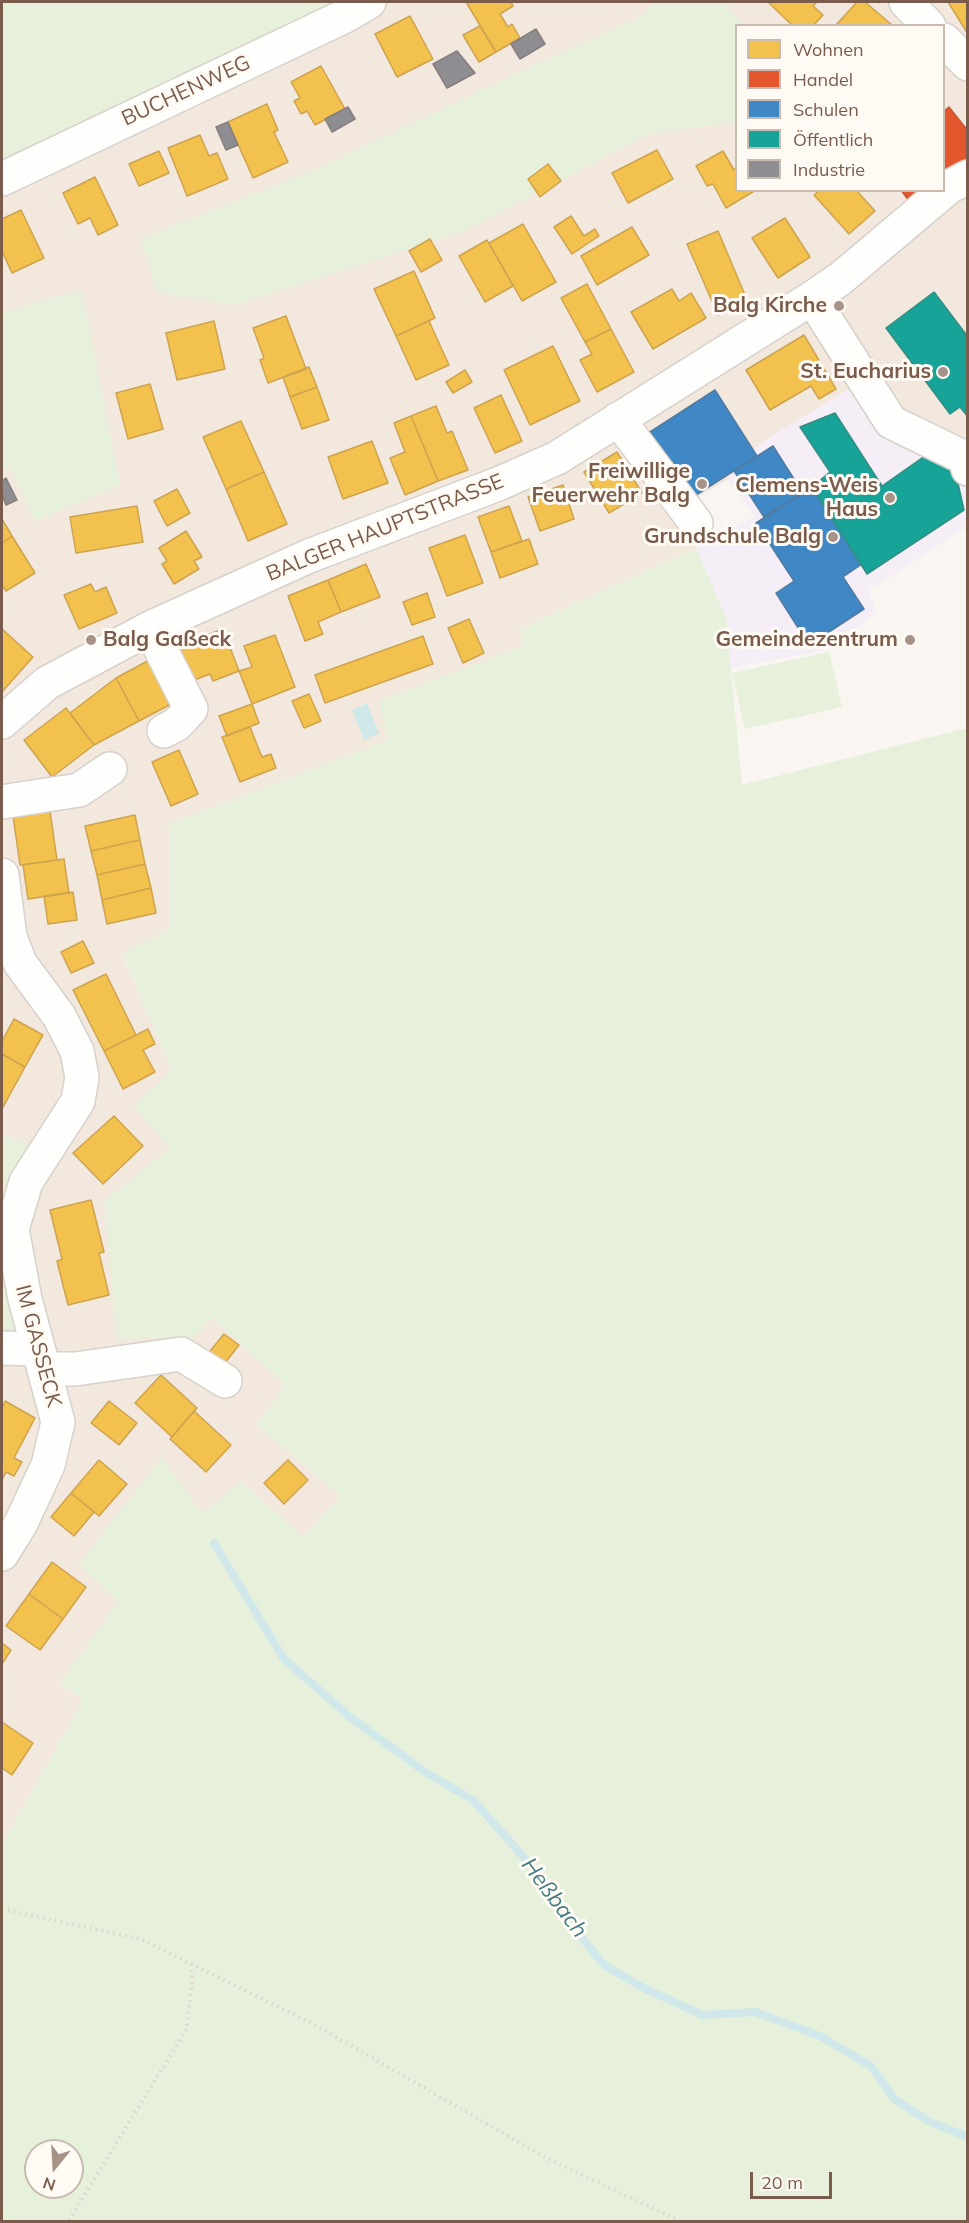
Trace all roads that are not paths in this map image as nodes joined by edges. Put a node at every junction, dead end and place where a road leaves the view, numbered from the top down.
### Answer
1 (369, 2) edge
2 (906, 2) edge
3 (928, 24) edge
4 (945, 41) edge
5 (968, 64) edge
6 (968, 177) edge
7 (2, 179) edge
8 (945, 190) edge
9 (943, 192) edge
10 (812, 298) junction
11 (618, 419) junction
12 (968, 469) edge
13 (696, 523) dead end
14 (150, 628) junction
15 (2, 722) edge
16 (164, 731) dead end
17 (110, 769) dead end
18 (2, 802) edge
19 (2, 875) edge
20 (2, 1348) edge
21 (41, 1359) junction
22 (225, 1381) dead end
23 (2, 1554) edge

1 - 7 street, BUCHENWEG
2 - 3 street
4 - 5 street
6 - 8 street, BALGER HAUPTSTRASSE
9 - 10 street, BALGER HAUPTSTRASSE
10 - 11 street, BALGER HAUPTSTRASSE
10 - 12 street
11 - 13 street
11 - 14 street, BALGER HAUPTSTRASSE
14 - 15 street, BALGER HAUPTSTRASSE
14 - 16 street
17 - 18 street
19 - 21 street, IM GASSECK
20 - 21 street
21 - 22 street
21 - 23 street, IM GASSECK

